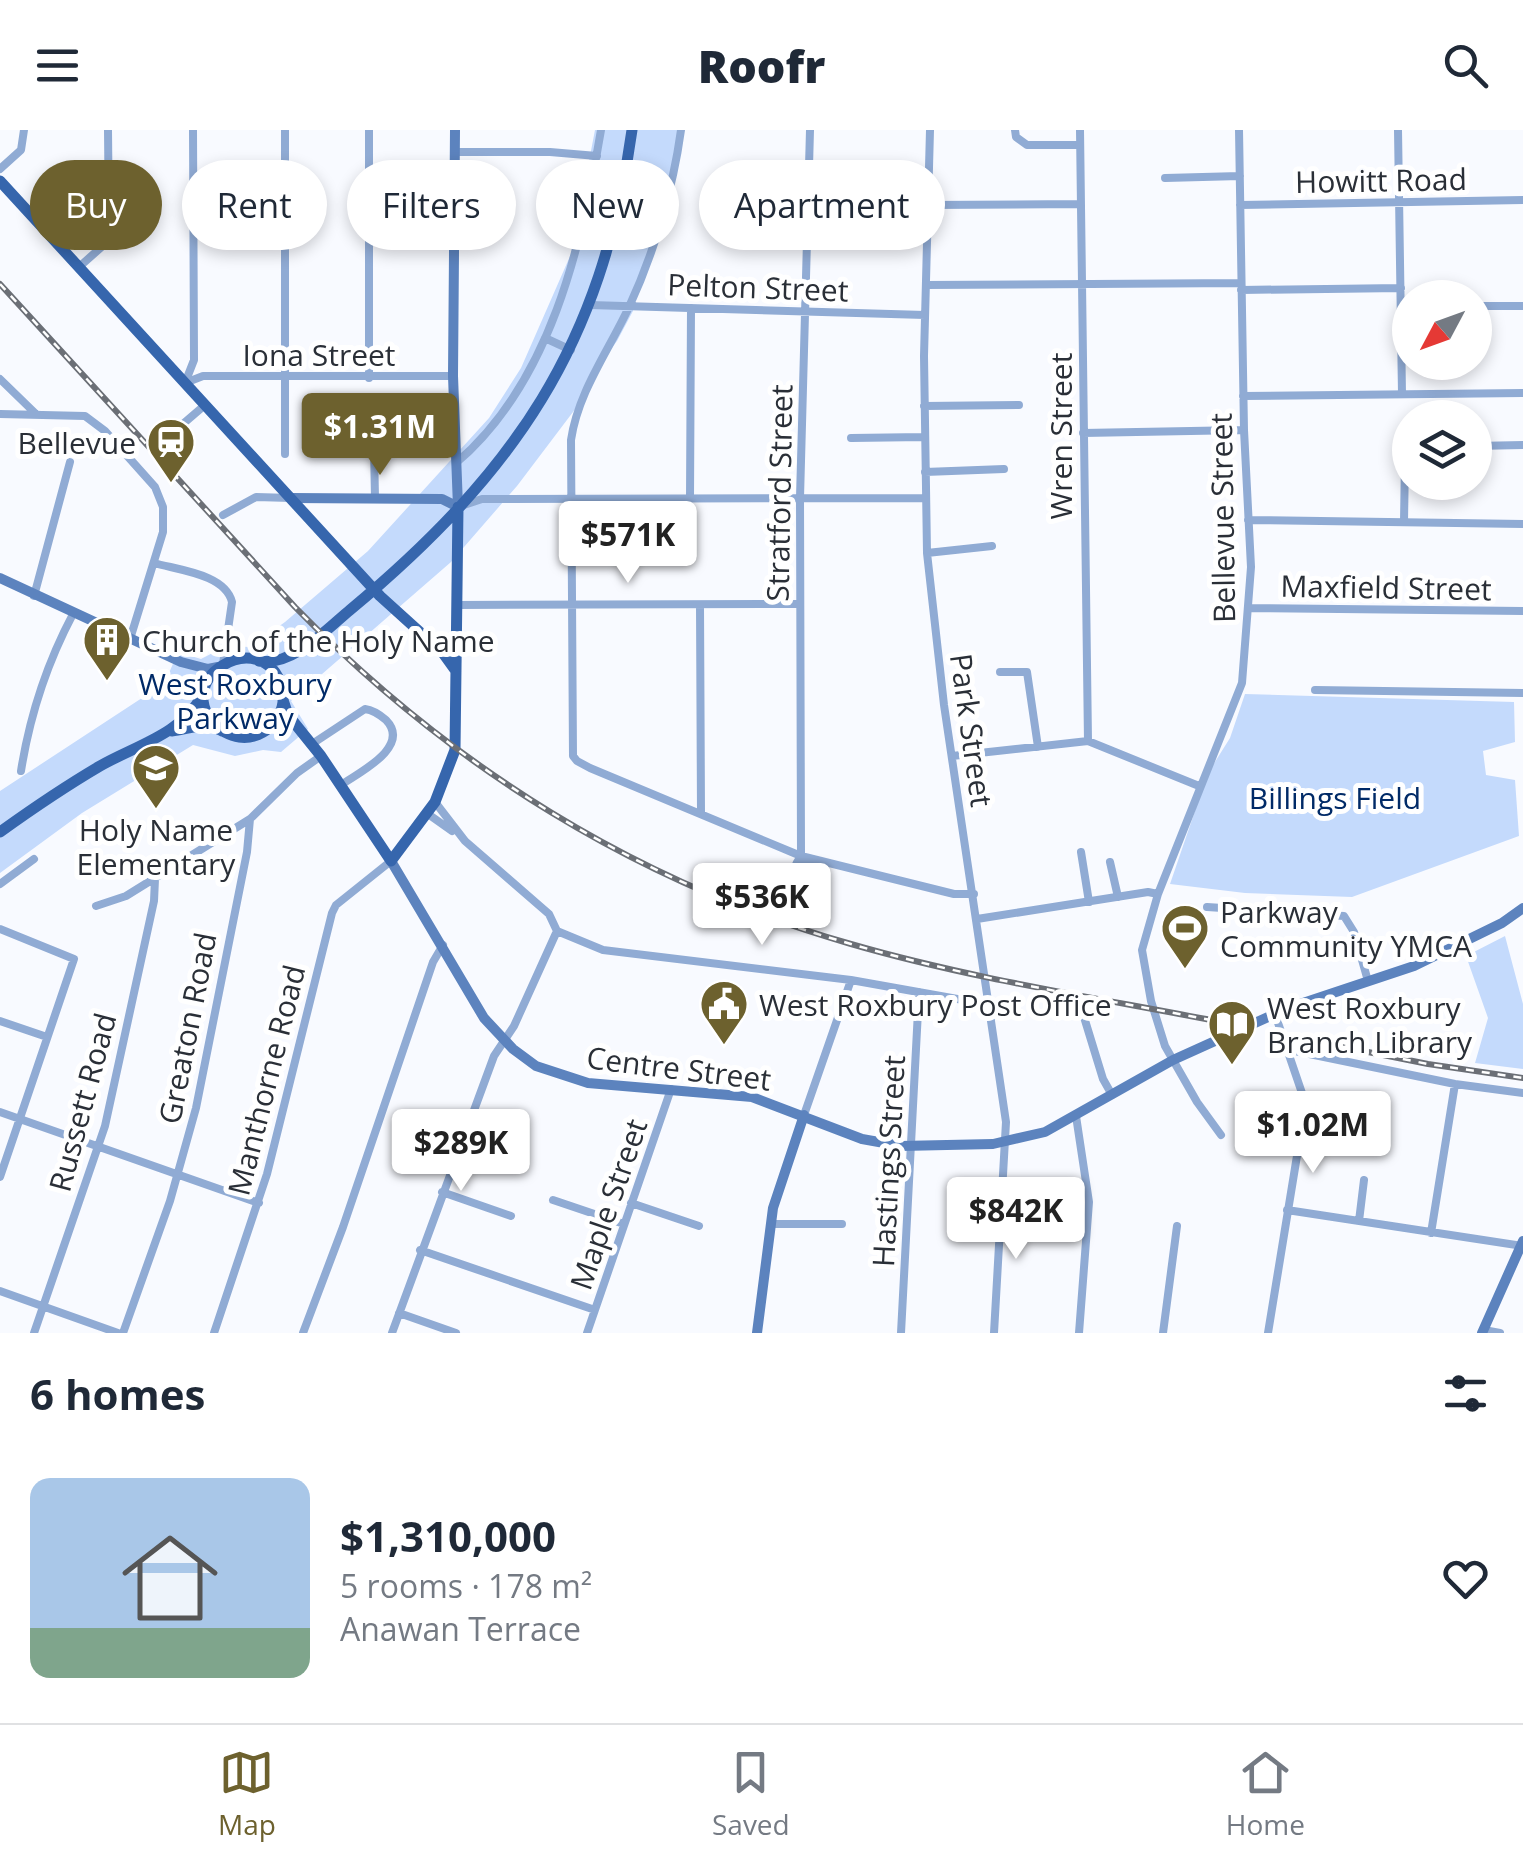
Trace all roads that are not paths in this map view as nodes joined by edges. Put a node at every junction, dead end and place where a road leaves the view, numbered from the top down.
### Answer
1 (24, 130) edge
2 (108, 130) edge
3 (192, 130) edge
4 (285, 130) edge
5 (369, 130) edge
6 (455, 130) edge
7 (601, 130) edge
8 (632, 130) edge
9 (681, 130) edge
10 (810, 130) edge
11 (930, 130) edge
12 (1015, 130) edge
13 (1080, 130) edge
14 (1239, 130) edge
15 (1398, 130) edge
16 (1080, 145) junction
17 (455, 152) junction
18 (596, 156) junction
19 (929, 160) edge
20 (0, 169) edge
21 (1240, 176) junction
22 (1165, 178) dead end
23 (0, 181) edge
24 (1398, 200) junction
25 (1523, 200) edge
26 (1080, 204) junction
27 (1240, 205) junction
28 (945, 206) edge
29 (927, 250) edge
30 (79, 267) junction
31 (1401, 280) edge
32 (1081, 284) junction
33 (926, 285) junction
34 (1241, 286) junction
35 (1392, 288) edge
36 (590, 305) junction
37 (630, 305) junction
38 (1492, 306) edge
39 (1523, 306) edge
40 (691, 308) junction
41 (805, 312) junction
42 (925, 314) junction
43 (545, 338) junction
44 (571, 350) junction
45 (284, 376) junction
46 (453, 376) junction
47 (369, 378) junction
48 (0, 379) edge
49 (1403, 380) edge
50 (185, 383) junction
51 (1523, 392) edge
52 (1402, 394) junction
53 (1243, 396) junction
54 (205, 405) junction
55 (1019, 405) dead end
56 (924, 406) junction
57 (0, 414) edge
58 (36, 414) junction
59 (1244, 430) junction
60 (1083, 434) junction
61 (924, 437) junction
62 (851, 438) dead end
63 (163, 441) dead end
64 (1523, 445) edge
65 (1492, 446) edge
66 (374, 448) dead end
67 (285, 454) dead end
68 (70, 462) dead end
69 (456, 463) junction
70 (1004, 470) dead end
71 (925, 472) junction
72 (291, 498) junction
73 (375, 498) junction
74 (572, 498) junction
75 (690, 498) junction
76 (800, 498) junction
77 (926, 498) junction
78 (1405, 500) edge
79 (458, 507) junction
80 (223, 514) dead end
81 (1248, 520) junction
82 (1404, 522) junction
83 (1523, 524) edge
84 (992, 546) dead end
85 (927, 553) junction
86 (154, 563) junction
87 (0, 578) edge
88 (373, 589) junction
89 (34, 596) junction
90 (573, 604) junction
91 (800, 604) junction
92 (456, 605) junction
93 (700, 605) junction
94 (1248, 608) junction
95 (1523, 610) edge
96 (73, 614) junction
97 (130, 639) junction
98 (296, 652) junction
99 (182, 662) junction
100 (260, 662) junction
101 (220, 665) junction
102 (456, 671) junction
103 (1000, 672) dead end
104 (1315, 690) dead end
105 (204, 691) junction
106 (1523, 693) edge
107 (282, 694) junction
108 (172, 731) junction
109 (222, 731) junction
110 (263, 732) junction
111 (308, 740) junction
112 (1088, 741) junction
113 (1038, 747) junction
114 (321, 756) junction
115 (952, 756) junction
116 (20, 771) dead end
117 (340, 785) junction
118 (1200, 786) junction
119 (432, 808) junction
120 (701, 813) junction
121 (250, 819) junction
122 (0, 832) edge
123 (1081, 852) dead end
124 (801, 856) junction
125 (34, 860) dead end
126 (391, 862) junction
127 (1110, 862) dead end
128 (155, 878) junction
129 (0, 884) edge
130 (974, 894) junction
131 (1158, 894) junction
132 (1118, 897) junction
133 (1090, 902) junction
134 (96, 906) dead end
135 (1207, 907) dead end
136 (1523, 908) edge
137 (978, 919) junction
138 (0, 930) edge
139 (557, 930) junction
140 (443, 945) junction
141 (851, 980) junction
142 (1368, 981) junction
143 (919, 992) junction
144 (990, 1005) junction
145 (1275, 1014) junction
146 (1084, 1017) dead end
147 (0, 1020) edge
148 (46, 1037) junction
149 (504, 1042) junction
150 (1290, 1050) junction
151 (1173, 1060) junction
152 (1455, 1084) junction
153 (671, 1090) junction
154 (1523, 1093) edge
155 (1112, 1096) junction
156 (0, 1112) edge
157 (804, 1115) junction
158 (1076, 1116) junction
159 (18, 1119) junction
160 (1222, 1135) dead end
161 (1004, 1143) junction
162 (912, 1146) junction
163 (98, 1148) junction
164 (179, 1174) junction
165 (0, 1177) edge
166 (1364, 1180) dead end
167 (442, 1192) junction
168 (553, 1200) dead end
169 (259, 1203) junction
170 (631, 1203) junction
171 (1288, 1210) junction
172 (511, 1216) dead end
173 (1359, 1221) junction
174 (624, 1224) junction
175 (772, 1224) junction
176 (842, 1224) dead end
177 (698, 1226) dead end
178 (1177, 1226) dead end
179 (1431, 1233) junction
180 (1522, 1244) edge
181 (420, 1250) junction
182 (0, 1291) edge
183 (43, 1306) junction
184 (595, 1310) junction
185 (399, 1314) junction
186 (1483, 1332) edge
187 (34, 1333) edge
188 (121, 1333) edge
189 (214, 1333) edge
190 (304, 1333) edge
191 (392, 1333) edge
192 (456, 1333) edge
193 (586, 1333) edge
194 (758, 1333) edge
195 (902, 1333) edge
196 (994, 1333) edge
197 (1080, 1333) edge
198 (1163, 1333) edge
199 (1268, 1333) edge
200 (1500, 1333) edge

1 - 20 street
2 - 30 street
3 - 50 street
4 - 45 street
5 - 47 street
6 - 17 main road
7 - 18 street
8 - 36 main road
9 - 37 street
10 - 41 street, Stratford Street
11 - 19 street, Park Street
12 - 16 street
13 - 16 street, Wren Street
14 - 21 street, Bellevue Street
15 - 24 street
16 - 26 street, Wren Street
17 - 18 street
17 - 46 main road
18 - 43 street
21 - 22 street
21 - 27 street, Bellevue Street
23 - 30 main road
24 - 25 street, Howitt Road
24 - 27 street, Howitt Road
24 - 31 street
26 - 28 street
26 - 32 street, Wren Street
27 - 34 street, Bellevue Street
29 - 33 street, Park Street
30 - 50 main road
32 - 33 street
32 - 34 street
32 - 60 street, Wren Street
33 - 42 street, Park Street
34 - 35 street
34 - 53 street, Bellevue Street
36 - 37 street, Pelton Street
36 - 44 main road
37 - 40 street, Pelton Street
37 - 74 street
38 - 39 street
40 - 41 street, Pelton Street
40 - 75 street
41 - 42 street, Pelton Street
41 - 76 street, Stratford Street
42 - 56 street, Park Street
43 - 44 street
43 - 69 street
44 - 79 main road
45 - 47 street, Iona Street
45 - 50 street, Iona Street
45 - 67 street
46 - 47 street, Iona Street
46 - 69 main road
48 - 58 street
49 - 52 street
50 - 54 main road
51 - 52 street
52 - 53 street
53 - 59 street, Bellevue Street
54 - 63 street
54 - 72 main road
55 - 56 street
56 - 61 street, Park Street
57 - 58 street
58 - 86 street
59 - 60 street
59 - 81 street, Bellevue Street
60 - 112 street, Wren Street
61 - 62 street
61 - 71 street, Park Street
64 - 65 street
66 - 73 street
68 - 89 street
69 - 79 main road
70 - 71 street
71 - 77 street, Park Street
72 - 73 main road
72 - 80 street
72 - 88 main road
73 - 79 main road
74 - 75 street
74 - 79 street
74 - 90 street
75 - 76 street
76 - 77 street
76 - 91 street, Stratford Street
77 - 85 street, Park Street
78 - 82 street
79 - 88 main road
79 - 92 main road
81 - 82 street
81 - 94 street, Bellevue Street
82 - 83 street
84 - 85 street
85 - 115 street, Park Street
86 - 97 street
86 - 101 street
87 - 89 main road
88 - 98 main road
88 - 102 main road
89 - 96 main road
90 - 92 street
90 - 93 street
90 - 120 street
91 - 93 street
91 - 124 street, Stratford Street
92 - 102 main road
93 - 120 street
94 - 95 street, Maxfield Street
94 - 118 street, Bellevue Street
96 - 97 main road
96 - 116 street
97 - 99 main road
98 - 100 main road
98 - 107 main road
99 - 101 main road
99 - 105 main road
100 - 101 main road
100 - 107 main road
101 - 105 main road
102 - 119 main road
103 - 113 street
104 - 106 street
105 - 108 main road
105 - 109 main road
107 - 110 main road
107 - 111 main road, Centre Street
108 - 109 main road
108 - 122 main road
109 - 110 main road
110 - 111 main road
111 - 114 main road, Centre Street
111 - 117 street
112 - 113 street
112 - 118 street
113 - 115 street
114 - 117 main road, Centre Street
114 - 121 street
115 - 130 street, Park Street
117 - 126 main road, Centre Street
118 - 131 street, Bellevue Street
119 - 126 main road
119 - 139 street
120 - 124 street
121 - 128 street
121 - 164 street, Greaton Road
123 - 133 street
124 - 124 street, Stratford Street
124 - 130 street
125 - 129 street
126 - 140 main road, Centre Street
126 - 169 street, Manthorne Road
127 - 132 street
128 - 134 street
128 - 163 street, Russett Road
130 - 137 street, Park Street
131 - 132 street
131 - 151 street, Bellevue Street
132 - 133 street
133 - 137 street
135 - 142 street
136 - 142 main road, Centre Street
137 - 144 street, Park Street
138 - 148 street
139 - 141 street
139 - 149 street
140 - 149 main road, Centre Street
140 - 190 street
141 - 143 street
141 - 157 street
142 - 145 main road, Centre Street
143 - 144 street
143 - 162 street, Hastings Street
144 - 161 street, Park Street
145 - 150 street
145 - 151 main road, Centre Street
146 - 155 street
147 - 148 street
148 - 159 street
149 - 153 main road, Centre Street
149 - 167 street
150 - 152 street
150 - 171 street
151 - 155 main road, Centre Street
151 - 160 street, Bellevue Street
152 - 154 street
152 - 179 street
153 - 157 main road, Centre Street
153 - 170 street, Maple Street
155 - 158 main road, Centre Street
156 - 159 street
157 - 162 main road, Centre Street
157 - 175 main road
158 - 161 main road, Centre Street
158 - 197 street
159 - 163 street
159 - 165 street
161 - 162 main road, Centre Street
161 - 196 street, Park Street
162 - 195 street, Hastings Street
163 - 164 street
163 - 183 street, Russett Road
164 - 169 street
164 - 188 street, Greaton Road
166 - 173 street
167 - 172 street
167 - 181 street
168 - 174 street
169 - 189 street, Manthorne Road
170 - 174 street, Maple Street
170 - 177 street
171 - 173 street
171 - 199 street
173 - 179 street
174 - 184 street, Maple Street
175 - 176 street
175 - 194 main road
178 - 198 street
179 - 180 street
180 - 186 main road
181 - 184 street
181 - 185 street
182 - 183 street
183 - 187 street, Russett Road
183 - 188 street
184 - 193 street, Maple Street
185 - 191 street
185 - 192 street
186 - 200 street

